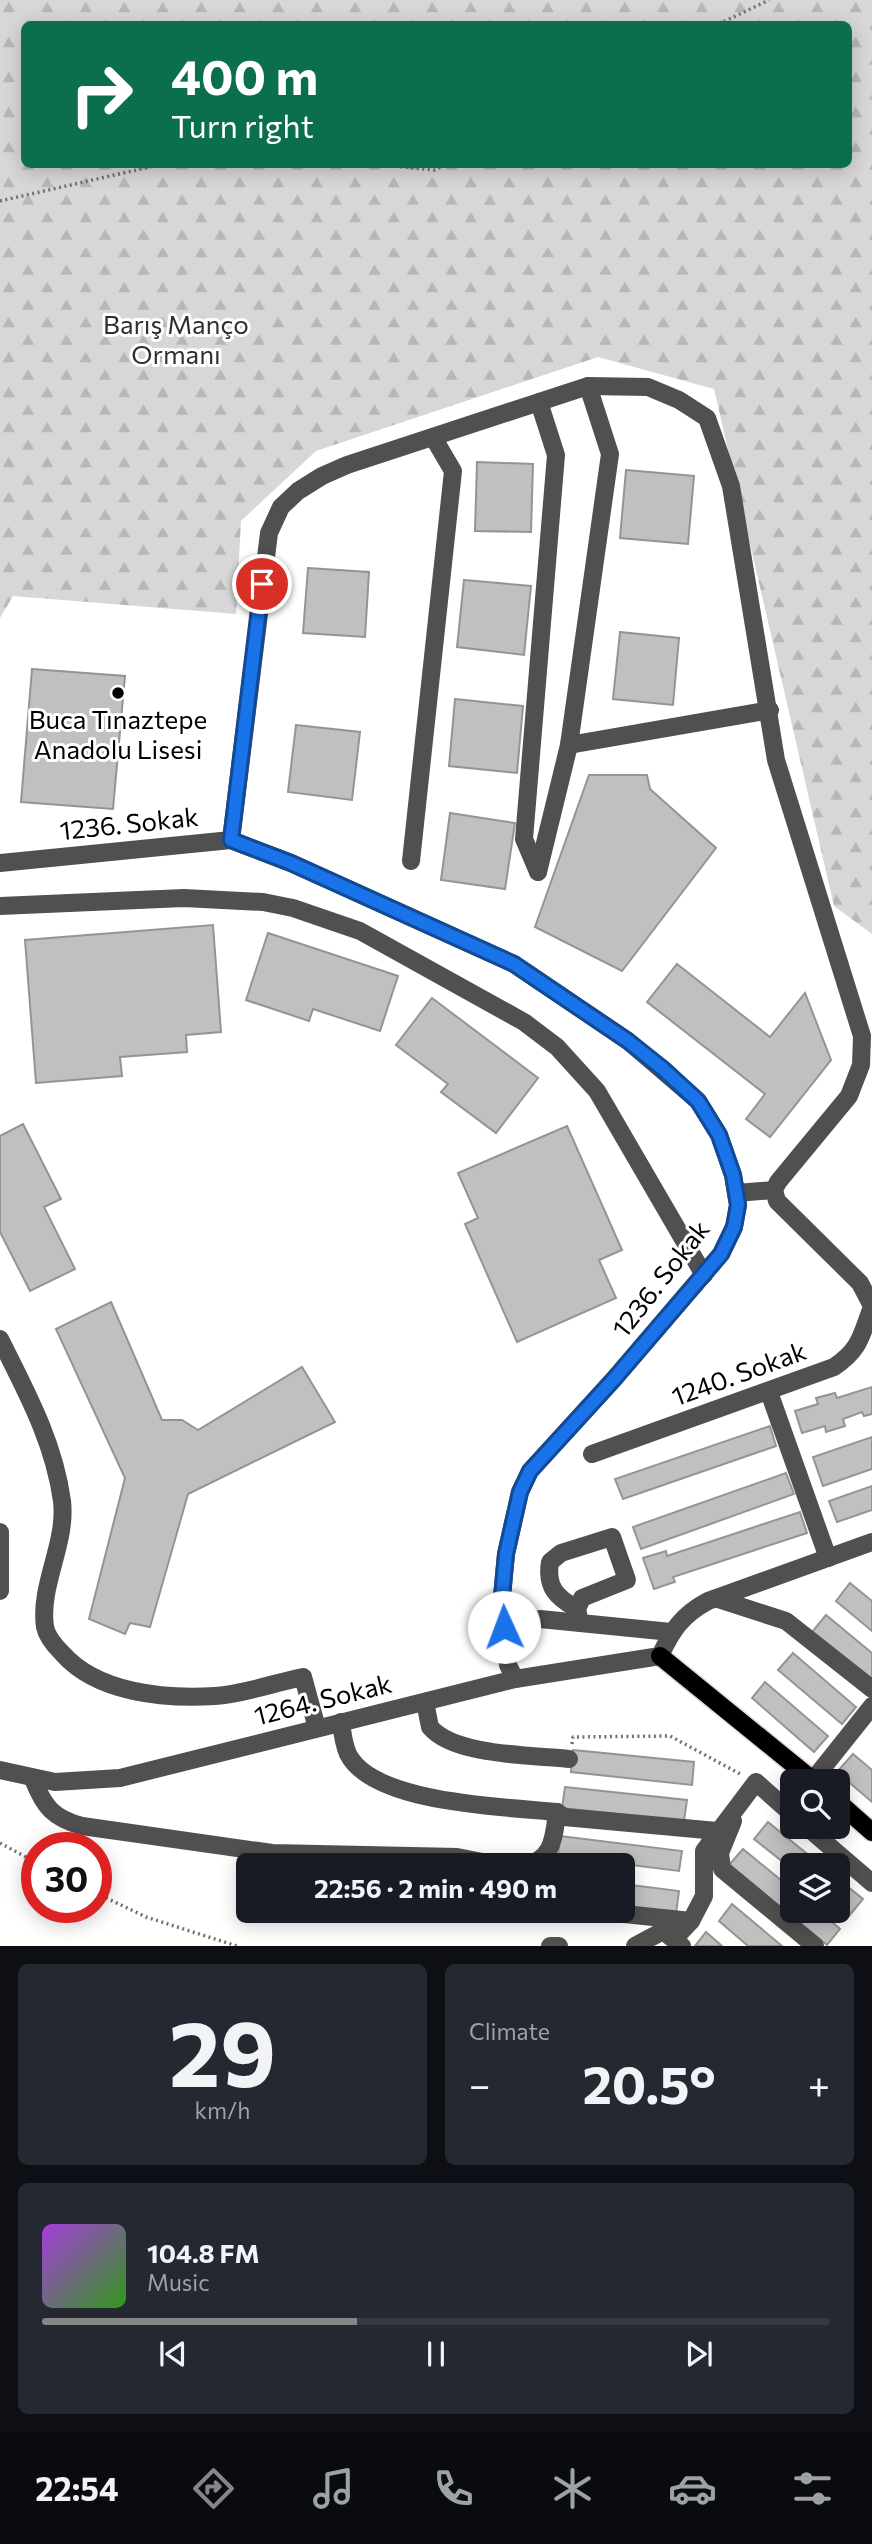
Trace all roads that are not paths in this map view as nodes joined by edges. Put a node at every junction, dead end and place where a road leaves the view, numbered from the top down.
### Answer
1 (588, 386) junction
2 (539, 402) junction
3 (433, 437) junction
4 (771, 710) junction
5 (569, 746) junction
6 (231, 840) junction
7 (411, 861) dead end
8 (0, 863) edge
9 (0, 906) edge
10 (774, 1190) junction
11 (736, 1193) junction
12 (704, 1275) junction
13 (872, 1307) edge
14 (0, 1339) edge
15 (769, 1392) junction
16 (592, 1454) dead end
17 (0, 1532) edge
18 (872, 1542) edge
19 (828, 1558) junction
20 (0, 1591) edge
21 (718, 1599) junction
22 (579, 1616) junction
23 (540, 1619) dead end
24 (671, 1632) junction
25 (660, 1656) junction
26 (515, 1679) junction
27 (872, 1689) edge
28 (425, 1702) junction
29 (872, 1706) edge
30 (341, 1722) junction
31 (317, 1728) junction
32 (569, 1759) road end
33 (799, 1769) edge
34 (823, 1769) edge
35 (0, 1770) edge
36 (33, 1779) junction
37 (743, 1799) junction
38 (780, 1803) edge
39 (850, 1813) edge
40 (560, 1815) junction
41 (717, 1831) junction
42 (872, 1832) edge
43 (821, 1839) edge
44 (278, 1853) edge
45 (548, 1853) edge
46 (872, 1883) edge
47 (635, 1915) edge
48 (691, 1921) junction
49 (678, 1942) edge
50 (550, 1945) edge
51 (559, 1945) edge
52 (635, 1945) edge
53 (815, 1945) edge

1 - 2 street
1 - 4 street
1 - 5 street
2 - 3 street
2 - 5 street
3 - 6 street
3 - 7 street
4 - 5 street
4 - 10 street
6 - 8 street, 1236. Sokak
6 - 11 street, 1236. Sokak
9 - 12 street
10 - 11 street
10 - 13 street
11 - 12 street, 1236. Sokak
12 - 26 street, 1236. Sokak
13 - 15 street, 1240. Sokak
14 - 31 street
15 - 16 street, 1240. Sokak
15 - 19 street
17 - 20 street
18 - 19 street
19 - 21 street
21 - 24 street
21 - 27 street
22 - 22 street
22 - 23 street
22 - 24 street
24 - 25 street
25 - 26 street, 1264. Sokak
25 - 33 main road
26 - 28 street, 1264. Sokak
28 - 30 street, 1264. Sokak
28 - 32 street
29 - 34 street
30 - 31 street, 1264. Sokak
30 - 40 street
31 - 36 street, 1264. Sokak
35 - 36 street, 1264. Sokak
36 - 44 street
37 - 38 street
37 - 41 street
37 - 53 street
39 - 42 main road
40 - 41 street
40 - 45 street
41 - 48 street
43 - 46 street
47 - 48 street
48 - 49 street
49 - 52 street
50 - 51 street

